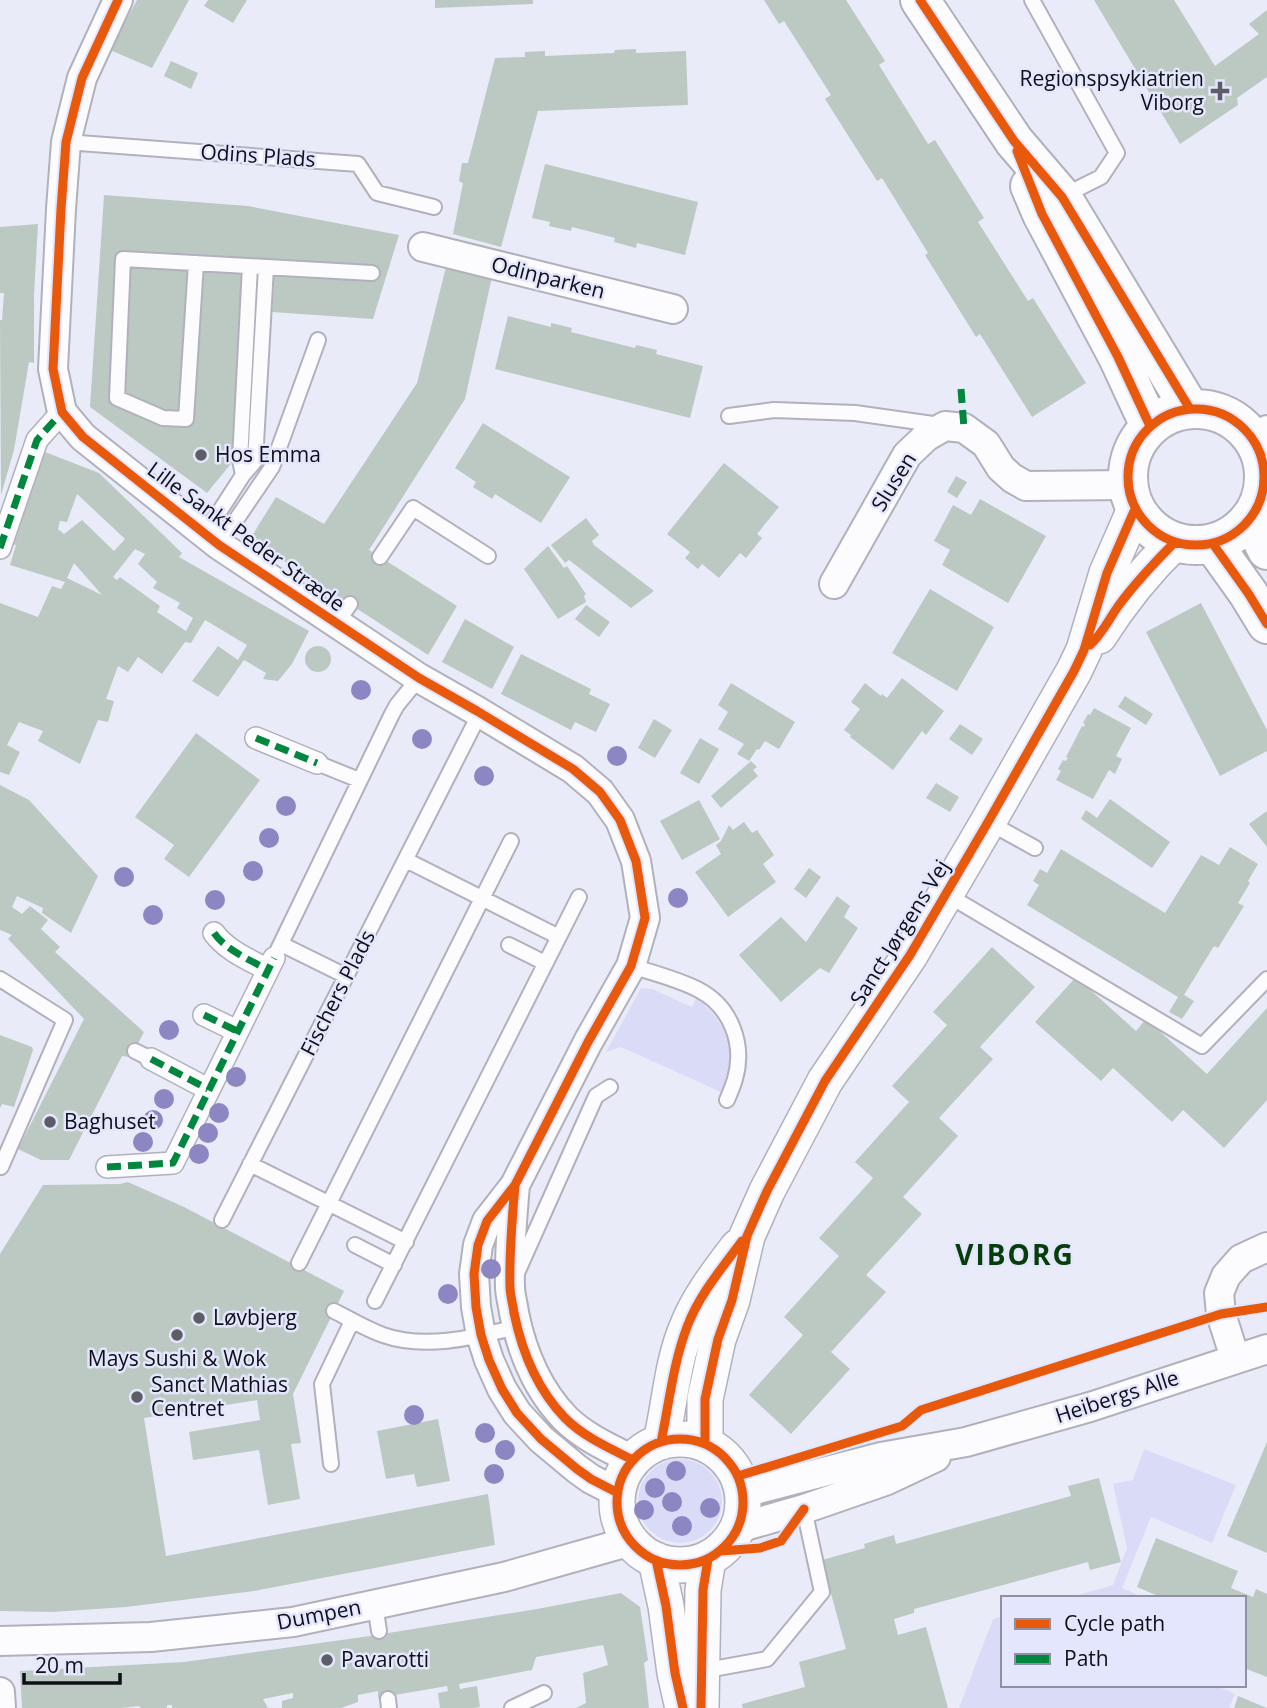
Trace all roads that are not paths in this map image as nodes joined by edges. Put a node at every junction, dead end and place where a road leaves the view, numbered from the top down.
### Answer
1 (118, 0) edge
2 (920, 0) edge
3 (1032, 0) edge
4 (1014, 141) junction
5 (66, 142) junction
6 (1062, 197) junction
7 (434, 207) dead end
8 (423, 247) dead end
9 (195, 263) junction
10 (250, 266) junction
11 (266, 267) junction
12 (372, 274) dead end
13 (673, 309) dead end
14 (318, 340) dead end
15 (1189, 409) junction
16 (62, 412) junction
17 (729, 416) dead end
18 (945, 426) junction
19 (1150, 426) junction
20 (1260, 435) edge
21 (248, 461) junction
22 (1132, 497) junction
23 (1259, 534) edge
24 (212, 539) junction
25 (1175, 542) junction
26 (1213, 544) junction
27 (0, 548) edge
28 (488, 556) dead end
29 (380, 557) dead end
30 (834, 584) dead end
31 (1267, 624) edge
32 (1084, 650) junction
33 (419, 678) junction
34 (480, 713) junction
35 (256, 738) dead end
36 (317, 763) joint
37 (359, 780) junction
38 (988, 822) junction
39 (511, 841) dead end
40 (1035, 848) dead end
41 (406, 860) junction
42 (946, 894) junction
43 (579, 897) dead end
44 (482, 898) junction
45 (214, 933) dead end
46 (559, 937) junction
47 (509, 945) dead end
48 (274, 957) junction
49 (545, 963) junction
50 (631, 966) junction
51 (346, 976) junction
52 (0, 979) edge
53 (1267, 979) edge
54 (204, 1015) dead end
55 (65, 1020) junction
56 (81, 1025) dead end
57 (237, 1031) junction
58 (143, 1055) dead end
59 (610, 1087) dead end
60 (208, 1089) junction
61 (727, 1100) dead end
62 (250, 1164) junction
63 (1, 1167) edge
64 (107, 1167) dead end
65 (515, 1185) junction
66 (329, 1203) junction
67 (222, 1220) dead end
68 (747, 1236) junction
69 (406, 1242) junction
70 (355, 1245) dead end
71 (1267, 1247) edge
72 (299, 1263) dead end
73 (394, 1265) junction
74 (510, 1290) junction
75 (375, 1301) dead end
76 (334, 1311) dead end
77 (352, 1321) junction
78 (517, 1327) junction
79 (481, 1335) junction
80 (1267, 1349) edge
81 (1235, 1358) junction
82 (967, 1442) junction
83 (705, 1444) junction
84 (647, 1451) junction
85 (331, 1464) dead end
86 (618, 1493) junction
87 (743, 1493) junction
88 (804, 1509) junction
89 (738, 1528) junction
90 (643, 1551) junction
91 (708, 1559) junction
92 (0, 1641) edge
93 (701, 1672) junction
94 (0, 1692) edge
95 (544, 1693) dead end
96 (1, 1708) edge
97 (512, 1708) edge
98 (683, 1708) edge
99 (701, 1708) edge

1 - 5 street
2 - 4 main road
3 - 6 lane
4 - 6 main road
4 - 19 main road
5 - 7 lane, Odins Plads
5 - 16 street
6 - 15 main road
8 - 13 street, Odinparken
9 - 9 lane
9 - 10 lane
10 - 11 lane
10 - 21 lane
11 - 12 lane
11 - 21 lane
14 - 24 lane
15 - 19 main road
15 - 20 main road
16 - 24 street, Lille Sankt Peder Stræde
16 - 27 street
17 - 18 lane
18 - 22 street
18 - 30 street, Slusen
19 - 22 main road
20 - 23 main road
21 - 24 lane
22 - 25 main road
22 - 32 street, Sanct Jørgens Vej
23 - 26 main road
24 - 33 street, Lille Sankt Peder Stræde
25 - 26 main road
25 - 32 street, Sanct Jørgens Vej
26 - 31 main road
28 - 29 lane
32 - 38 street, Sanct Jørgens Vej
33 - 34 street, Lille Sankt Peder Stræde
33 - 37 lane
34 - 41 lane, Fischers Plads
34 - 50 street, Lille Sankt Peder Stræde
35 - 36 street
36 - 37 lane
37 - 48 lane
38 - 40 lane
38 - 42 street, Sanct Jørgens Vej
39 - 44 lane
41 - 44 lane
41 - 51 lane, Fischers Plads
42 - 53 lane
42 - 68 street, Sanct Jørgens Vej
43 - 46 lane
44 - 46 lane
44 - 66 lane
45 - 48 street
46 - 49 lane
47 - 49 lane
48 - 51 lane
48 - 57 street
49 - 69 lane
50 - 61 lane
50 - 65 street, Lille Sankt Peder Stræde
51 - 62 lane, Fischers Plads
52 - 55 lane
54 - 57 street
55 - 56 lane
55 - 63 lane
57 - 60 street
58 - 60 street
59 - 74 lane
60 - 64 street
62 - 66 lane
62 - 67 lane, Fischers Plads
65 - 74 street
65 - 79 street
66 - 69 lane
66 - 72 lane
68 - 83 street, Sanct Jørgens Vej
68 - 84 street, Sanct Jørgens Vej
69 - 73 lane
70 - 73 lane
71 - 81 street
73 - 75 lane
74 - 78 street
76 - 77 lane
77 - 79 lane
77 - 85 lane
78 - 79 lane
78 - 84 street
79 - 86 street
80 - 81 street, Heibergs Alle
81 - 82 street, Heibergs Alle
82 - 87 street, Heibergs Alle
82 - 88 street, Heibergs Alle
83 - 84 street
83 - 87 street
84 - 86 street
86 - 90 street
87 - 89 street
88 - 89 street, Heibergs Alle
88 - 93 lane
89 - 91 street
90 - 91 street
90 - 92 street, Dumpen
90 - 98 street
91 - 93 street
93 - 99 street
94 - 96 street
95 - 97 lane

